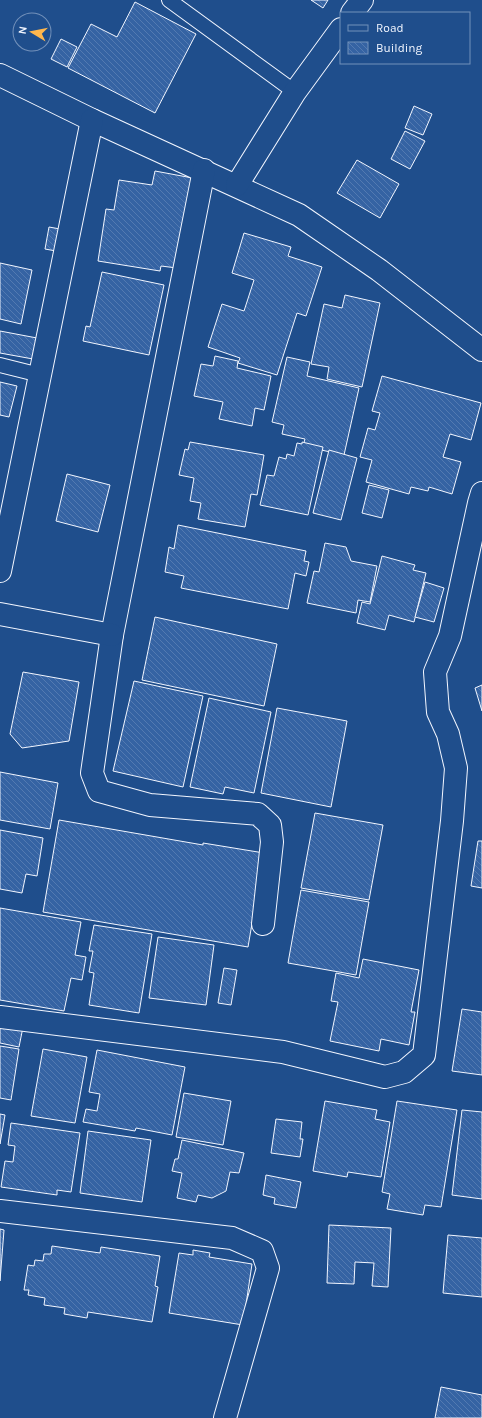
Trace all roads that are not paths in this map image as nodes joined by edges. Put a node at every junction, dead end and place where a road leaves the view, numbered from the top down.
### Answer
1 (169, 0) edge
2 (362, 0) edge
3 (353, 12) edge
4 (340, 30) edge
5 (0, 75) edge
6 (295, 92) junction
7 (92, 120) junction
8 (204, 170) junction
9 (237, 186) junction
10 (482, 350) edge
11 (0, 365) edge
12 (40, 375) junction
13 (482, 493) edge
14 (0, 571) edge
15 (0, 614) edge
16 (112, 635) junction
17 (263, 924) dead end
18 (0, 1017) edge
19 (0, 1211) edge
20 (225, 1418) edge

1 - 6 lane
2 - 3 street
4 - 6 street
5 - 7 street
6 - 9 street
7 - 8 street
7 - 12 street
8 - 9 street
8 - 16 street
9 - 10 street
11 - 12 lane
12 - 14 street
13 - 18 street
15 - 16 street
16 - 17 street
19 - 20 street

